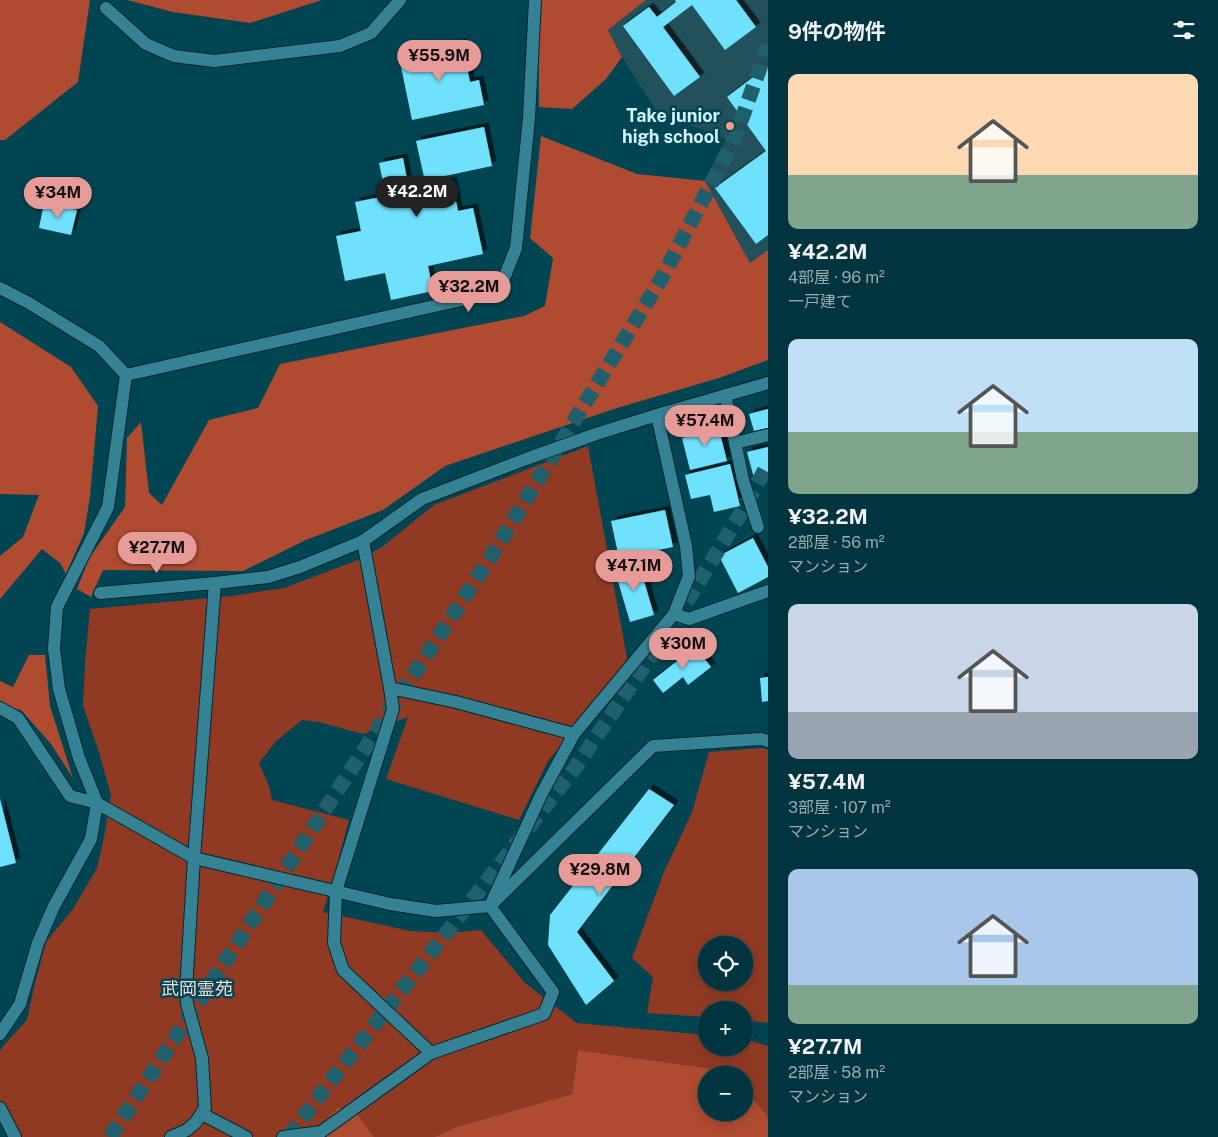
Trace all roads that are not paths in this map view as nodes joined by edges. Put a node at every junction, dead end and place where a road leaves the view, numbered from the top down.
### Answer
1 (400, 0) edge
2 (535, 0) edge
3 (106, 8) dead end
4 (0, 288) edge
5 (126, 375) junction
6 (768, 383) edge
7 (725, 395) junction
8 (657, 415) junction
9 (768, 435) edge
10 (735, 443) junction
11 (758, 526) dead end
12 (363, 542) junction
13 (215, 583) junction
14 (768, 591) edge
15 (100, 593) dead end
16 (674, 614) junction
17 (390, 688) junction
18 (0, 708) edge
19 (574, 734) junction
20 (768, 741) edge
21 (97, 803) junction
22 (194, 858) junction
23 (336, 891) junction
24 (490, 906) junction
25 (0, 1034) edge
26 (431, 1053) junction
27 (0, 1108) edge
28 (202, 1114) junction
29 (15, 1137) edge
30 (171, 1137) edge
31 (246, 1137) edge
32 (283, 1137) edge

1 - 3 street
2 - 5 street
4 - 5 street
5 - 21 street
6 - 7 street
7 - 8 street
7 - 10 street
8 - 12 street
8 - 16 street
9 - 10 street
10 - 11 street
12 - 13 street
12 - 17 street
13 - 15 street
13 - 22 street
14 - 16 street
16 - 19 street
17 - 19 street
17 - 23 street
18 - 21 street
19 - 24 street
20 - 24 street
21 - 22 street
21 - 25 street
22 - 23 street
22 - 28 street
23 - 24 street
23 - 26 street
24 - 26 street
26 - 32 street
27 - 29 street
28 - 30 street
28 - 31 street

